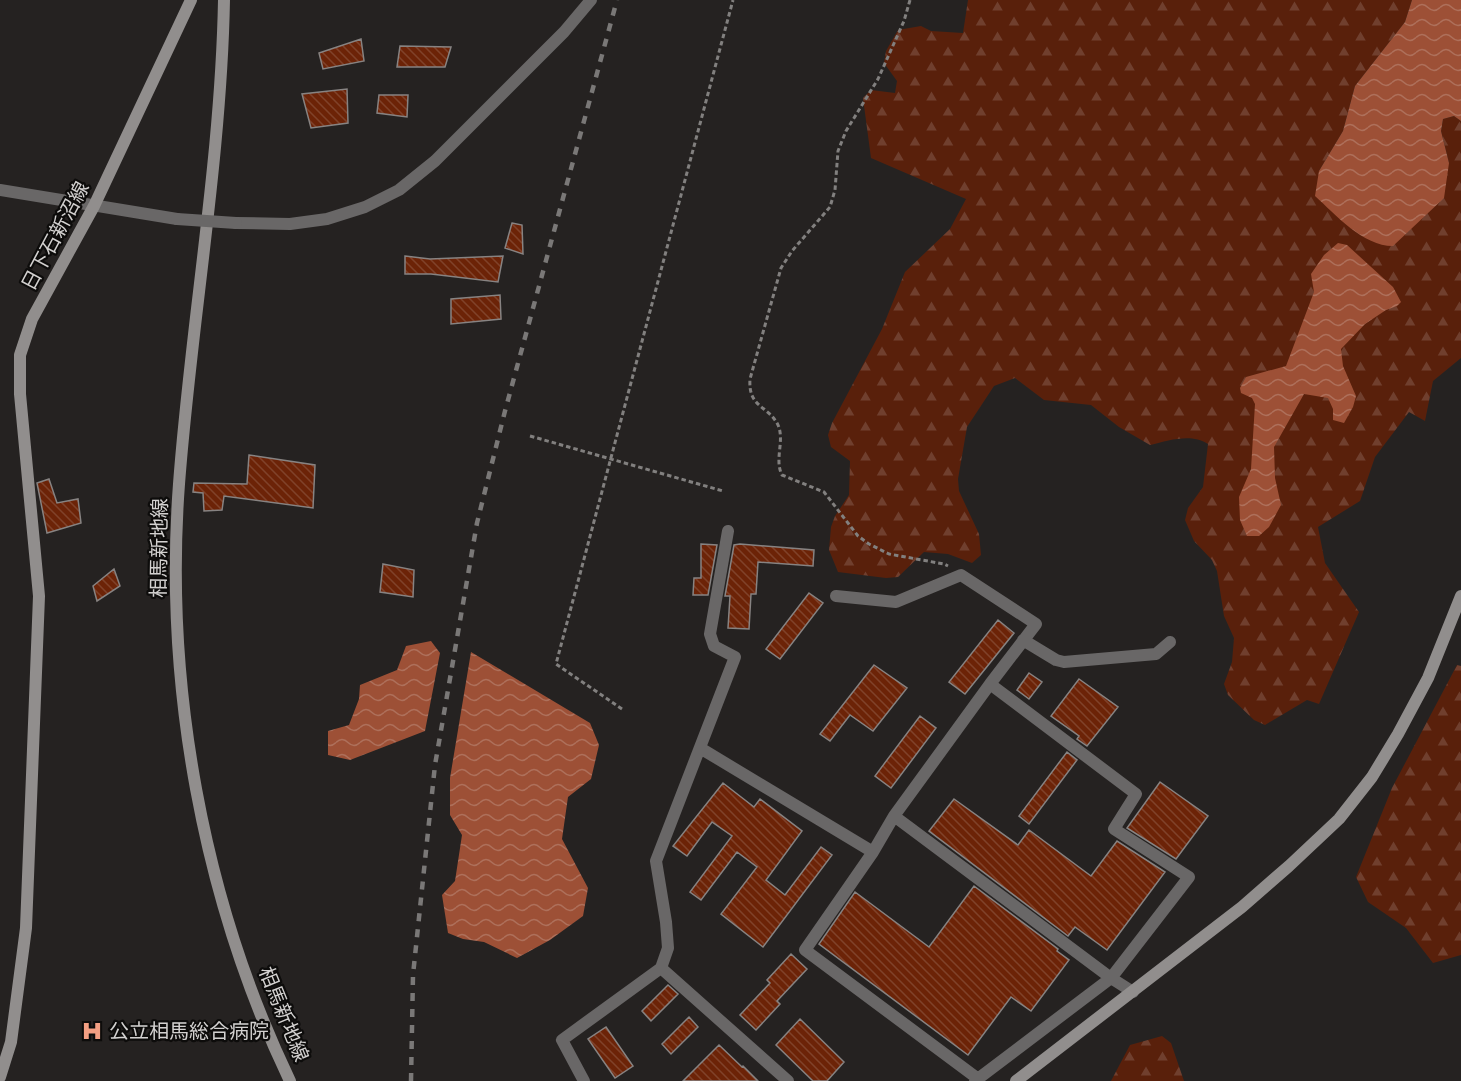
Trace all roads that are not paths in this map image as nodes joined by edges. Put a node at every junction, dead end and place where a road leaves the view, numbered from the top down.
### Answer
1 (190, 0) edge
2 (224, 0) edge
3 (591, 0) edge
4 (0, 190) edge
5 (94, 206) junction
6 (728, 531) dead end
7 (836, 596) dead end
8 (1461, 596) edge
9 (1023, 640) junction
10 (1170, 642) dead end
11 (990, 684) junction
12 (700, 748) junction
13 (894, 816) junction
14 (873, 852) junction
15 (661, 968) junction
16 (1111, 978) junction
17 (1133, 992) junction
18 (0, 1077) edge
19 (976, 1080) edge
20 (290, 1081) edge
21 (584, 1081) edge
22 (788, 1081) edge
23 (1016, 1081) edge

1 - 5 main road, 日下石新沼線
2 - 20 main road, 相馬新地線
3 - 5 street, bridge
4 - 5 street
5 - 18 main road, 日下石新沼線
6 - 12 street
7 - 9 street
8 - 17 main road
9 - 10 street
9 - 11 street
11 - 13 street
11 - 16 street
12 - 14 street
12 - 15 street
13 - 14 street
13 - 16 street
14 - 19 street
15 - 21 street
15 - 22 street
16 - 17 street
16 - 19 street
17 - 23 main road

